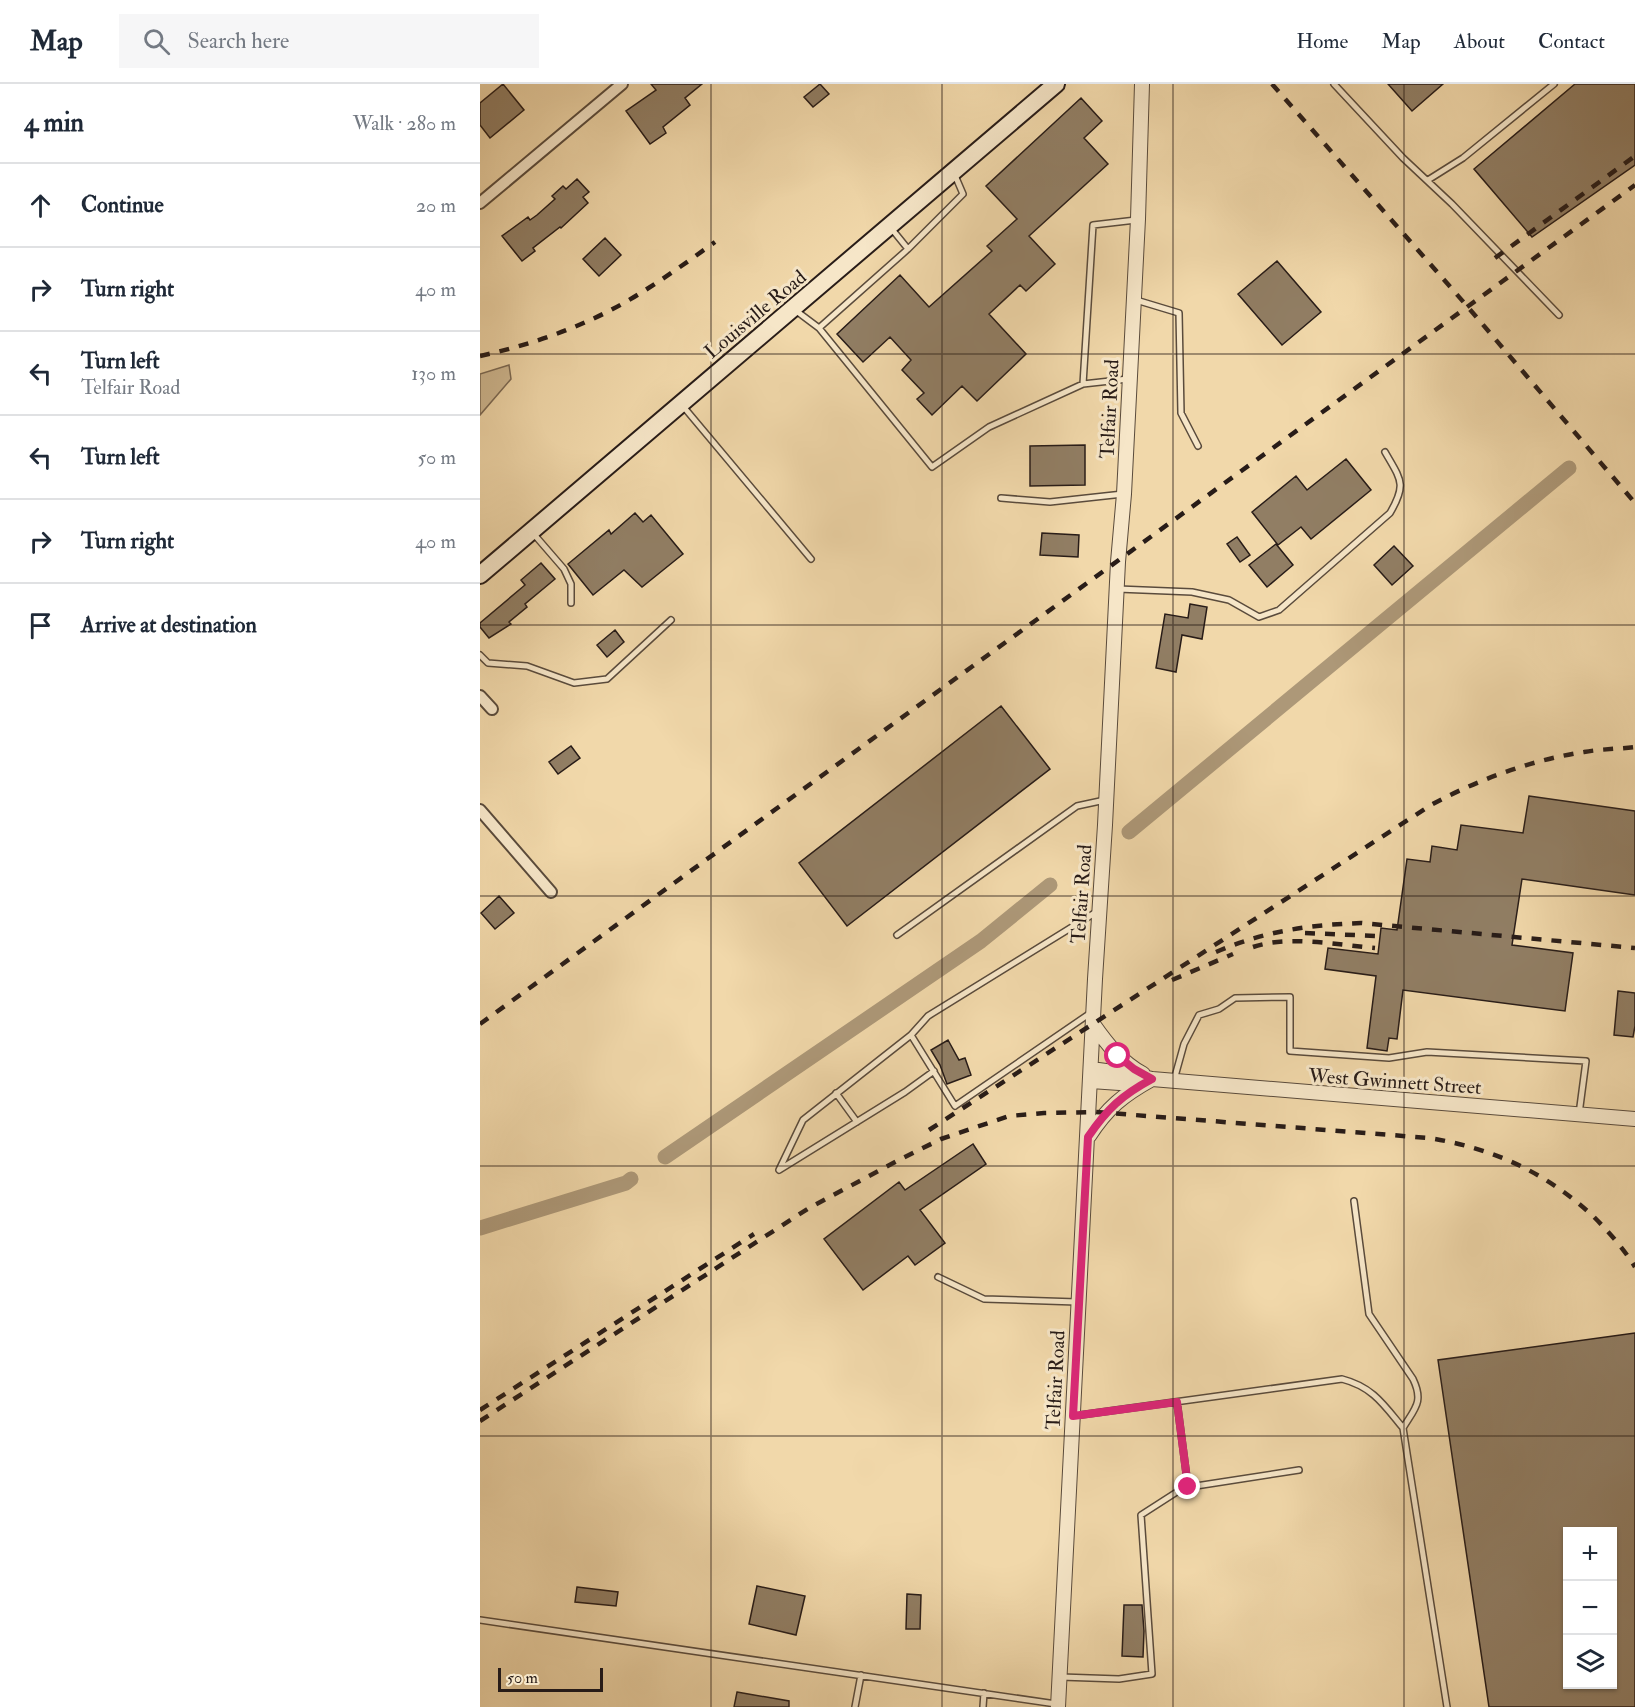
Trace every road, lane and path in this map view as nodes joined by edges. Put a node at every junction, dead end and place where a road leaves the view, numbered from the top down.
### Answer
1 (622, 84) edge
2 (1056, 84) edge
3 (1142, 84) edge
4 (1334, 84) edge
5 (1554, 84) edge
6 (954, 173) junction
7 (1428, 180) junction
8 (480, 204) edge
9 (1138, 219) junction
10 (890, 227) junction
11 (909, 249) junction
12 (1134, 300) junction
13 (794, 309) junction
14 (1559, 315) dead end
15 (819, 328) junction
16 (1130, 379) junction
17 (1083, 384) junction
18 (681, 404) junction
19 (1198, 446) dead end
20 (1385, 452) dead end
21 (1124, 494) junction
22 (1001, 498) dead end
23 (531, 531) junction
24 (811, 559) dead end
25 (480, 574) edge
26 (1118, 589) junction
27 (571, 603) dead end
28 (670, 620) dead end
29 (480, 655) edge
30 (480, 696) edge
31 (492, 709) dead end
32 (1107, 800) junction
33 (480, 810) edge
34 (551, 892) dead end
35 (1100, 910) junction
36 (897, 935) dead end
37 (1094, 1018) junction
38 (911, 1035) junction
39 (934, 1071) junction
40 (1091, 1075) junction
41 (1152, 1079) junction
42 (1174, 1081) junction
43 (836, 1094) junction
44 (1579, 1115) junction
45 (1635, 1119) edge
46 (857, 1122) junction
47 (1088, 1137) junction
48 (1354, 1201) dead end
49 (938, 1277) dead end
50 (1079, 1302) junction
51 (1177, 1402) junction
52 (1073, 1416) junction
53 (1403, 1428) junction
54 (1299, 1470) dead end
55 (1188, 1487) junction
56 (480, 1620) edge
57 (861, 1675) junction
58 (1059, 1677) junction
59 (984, 1693) junction
60 (1058, 1706) edge
61 (855, 1707) edge
62 (983, 1707) edge
63 (1447, 1707) edge

1 - 8 street
2 - 6 main road, Louisville Road
3 - 9 street, Telfair Road
4 - 7 lane
5 - 7 lane
6 - 10 main road, Louisville Road
6 - 11 lane
7 - 14 lane
9 - 12 street, Telfair Road
9 - 17 lane
10 - 11 lane
10 - 13 main road, Louisville Road
11 - 15 lane
12 - 16 street, Telfair Road
12 - 19 lane
13 - 15 lane
13 - 18 main road, Louisville Road
15 - 17 lane
16 - 17 lane
16 - 21 street, Telfair Road
18 - 23 main road, Louisville Road
18 - 24 lane
20 - 26 lane
21 - 22 lane
21 - 26 street, Telfair Road
23 - 25 main road, Louisville Road
23 - 27 lane
26 - 32 street, Telfair Road
28 - 29 lane
30 - 31 street
32 - 35 street, Telfair Road
32 - 36 lane
33 - 34 street
35 - 37 street, Telfair Road
35 - 38 lane
37 - 39 lane
37 - 40 street, Telfair Road
37 - 41 street
38 - 39 lane
38 - 43 lane
39 - 46 lane
40 - 41 street, West Gwinnett Street
40 - 47 street, Telfair Road
41 - 42 street, West Gwinnett Street
41 - 47 street
42 - 44 street, West Gwinnett Street
42 - 44 lane
43 - 46 lane
43 - 46 lane
44 - 45 street, West Gwinnett Street
47 - 50 street, Telfair Road
48 - 53 lane
49 - 50 lane
50 - 52 street, Telfair Road
51 - 52 lane
51 - 53 lane
51 - 55 lane
52 - 58 street, Telfair Road
53 - 63 lane
54 - 55 lane
55 - 58 lane
56 - 57 lane
57 - 59 lane
57 - 61 lane
58 - 60 street, Telfair Road
59 - 60 lane
59 - 62 lane

